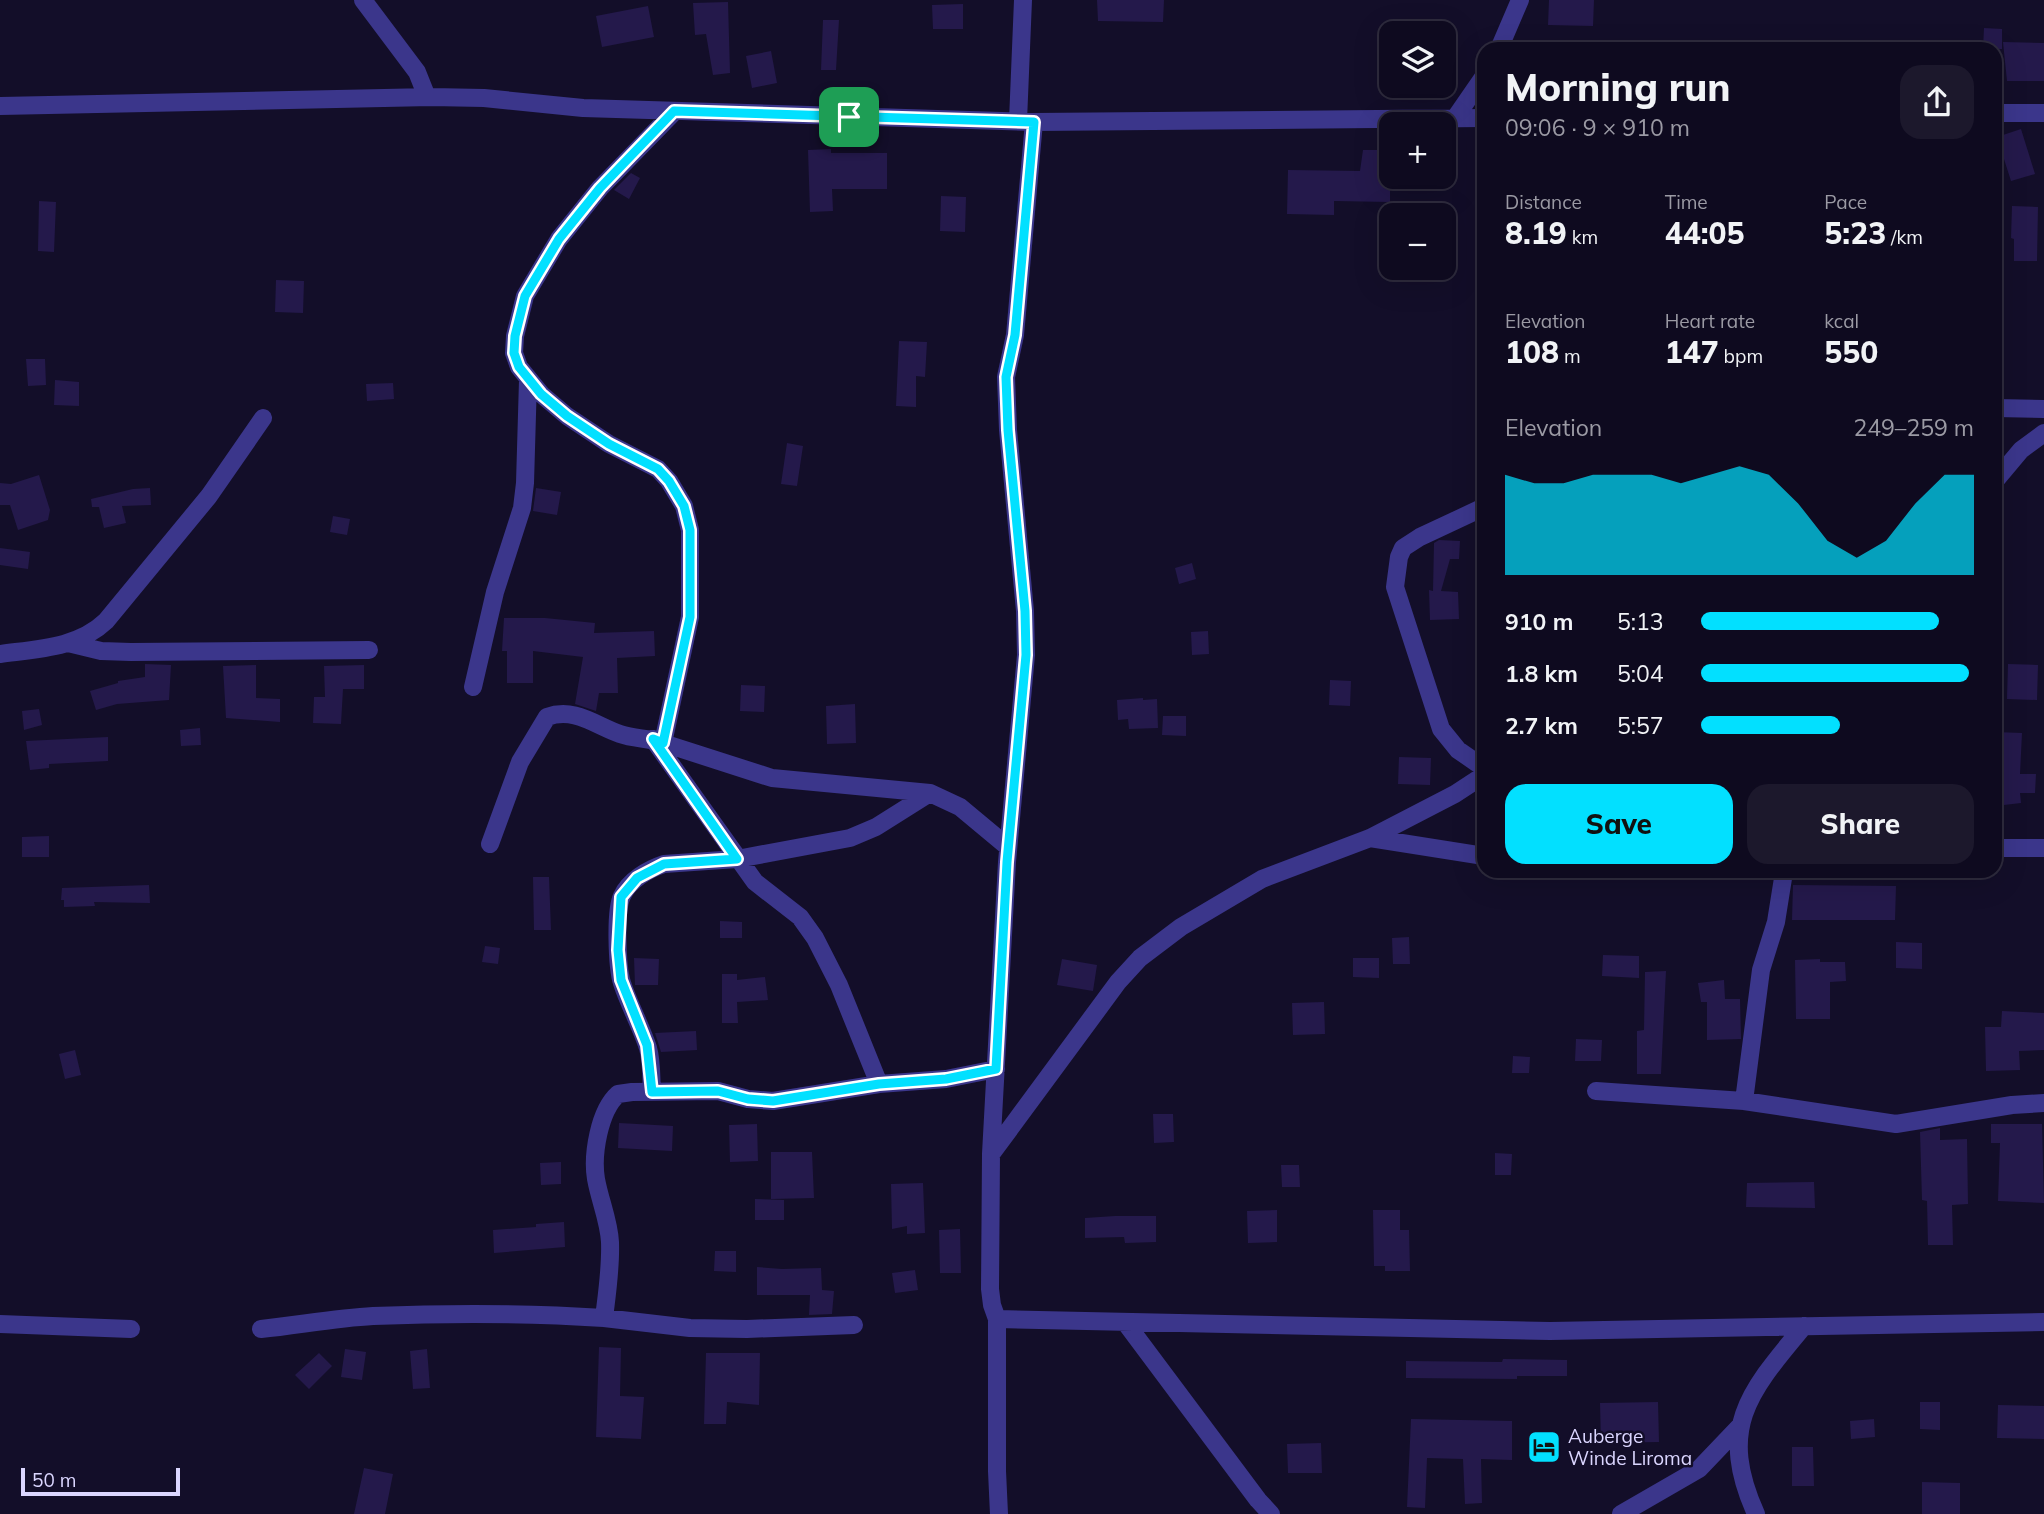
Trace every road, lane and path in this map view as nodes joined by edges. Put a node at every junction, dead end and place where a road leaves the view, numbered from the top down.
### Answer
1 (363, 0) edge
2 (1023, 0) edge
3 (1520, 0) edge
4 (1502, 42) edge
5 (1477, 86) edge
6 (429, 97) junction
7 (0, 106) edge
8 (674, 111) junction
9 (2002, 113) edge
10 (2044, 113) edge
11 (1456, 117) edge
12 (1456, 118) edge
13 (1477, 118) edge
14 (1379, 119) edge
15 (1026, 121) junction
16 (528, 380) junction
17 (2002, 408) edge
18 (2044, 409) edge
19 (263, 418) dead end
20 (2044, 433) edge
21 (2002, 473) edge
22 (1477, 509) edge
23 (68, 643) junction
24 (369, 650) dead end
25 (0, 654) edge
26 (473, 687) dead end
27 (658, 741) junction
28 (1477, 768) edge
29 (1477, 779) edge
30 (930, 793) junction
31 (1370, 838) junction
32 (489, 844) dead end
33 (1008, 847) junction
34 (2002, 848) edge
35 (2044, 848) edge
36 (1477, 855) edge
37 (737, 859) junction
38 (1783, 878) edge
39 (996, 1069) junction
40 (879, 1084) junction
41 (1596, 1091) dead end
42 (652, 1092) junction
43 (1744, 1101) junction
44 (2044, 1103) edge
45 (992, 1154) junction
46 (604, 1318) junction
47 (998, 1319) junction
48 (1125, 1322) junction
49 (2044, 1322) edge
50 (0, 1324) edge
51 (854, 1325) dead end
52 (1804, 1326) junction
53 (131, 1329) dead end
54 (261, 1329) dead end
55 (1741, 1425) junction
56 (999, 1514) edge
57 (1271, 1514) edge
58 (1621, 1514) edge
59 (1756, 1514) edge

1 - 6 street
2 - 15 street
3 - 4 street
5 - 11 street
6 - 7 street
6 - 8 street
8 - 15 street
8 - 16 street
9 - 10 street
12 - 13 street
14 - 15 street
15 - 33 street
16 - 26 street
16 - 27 street
17 - 18 street
19 - 23 street
20 - 21 street
22 - 28 street
23 - 24 street
23 - 25 street
27 - 30 street
27 - 32 street
27 - 37 street
29 - 31 street
30 - 33 street
30 - 37 street
31 - 36 street
31 - 45 street
33 - 39 street
34 - 35 street
37 - 40 street
37 - 42 street
38 - 43 street
39 - 40 street
39 - 45 street
40 - 42 street
41 - 43 street
42 - 46 street
43 - 44 street
45 - 47 street
46 - 51 street
46 - 54 street
47 - 48 street
47 - 56 street
48 - 52 street
48 - 57 street
49 - 52 street
50 - 53 street
52 - 55 street
55 - 58 street
55 - 59 street

